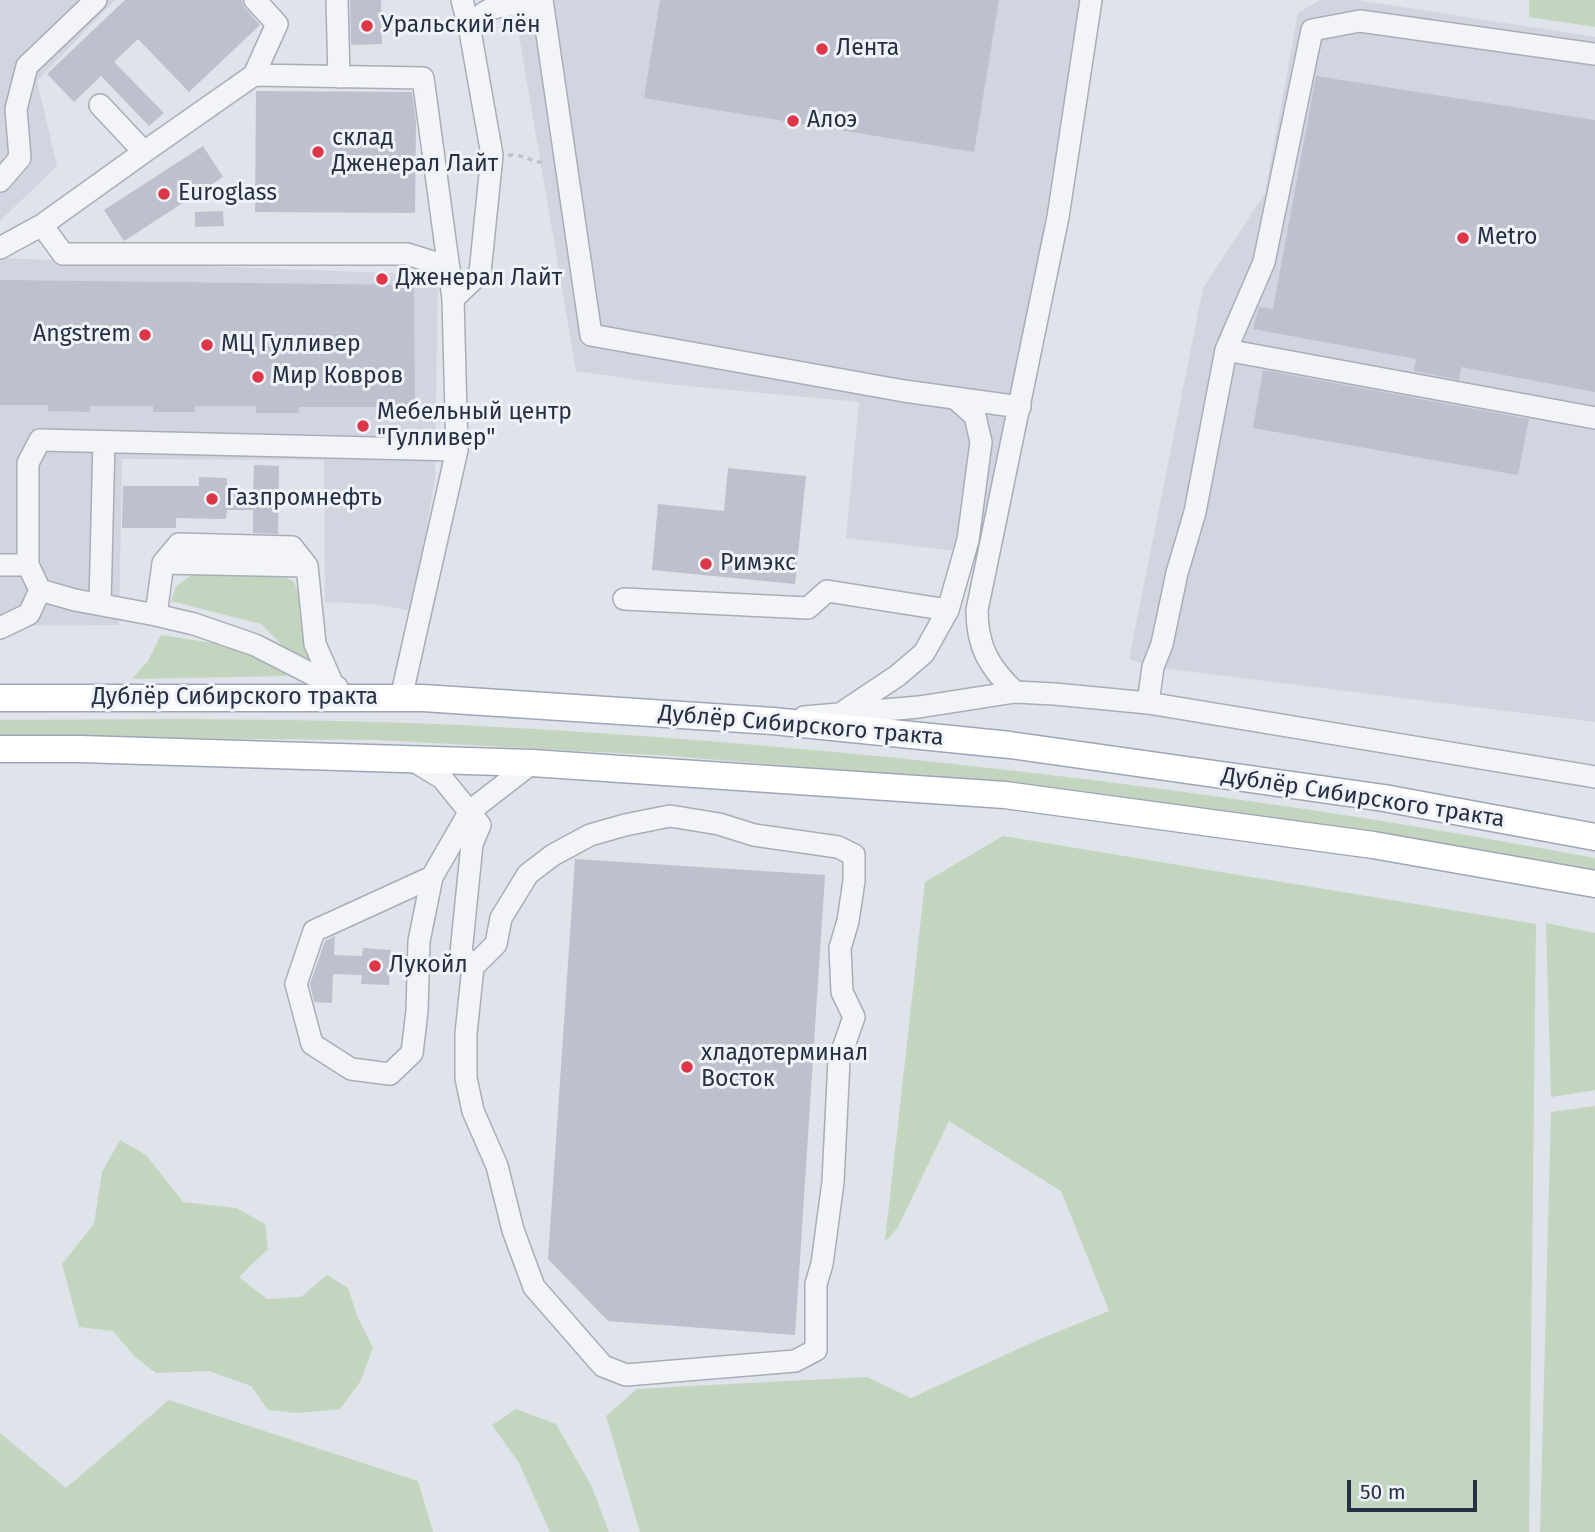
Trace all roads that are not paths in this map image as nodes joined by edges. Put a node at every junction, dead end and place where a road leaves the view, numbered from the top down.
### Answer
1 (96, 0) edge
2 (255, 0) edge
3 (337, 0) edge
4 (462, 0) edge
5 (1091, 0) edge
6 (542, 5) edge
7 (470, 32) junction
8 (1595, 54) edge
9 (254, 75) junction
10 (339, 77) junction
11 (100, 105) dead end
12 (144, 152) junction
13 (0, 181) edge
14 (41, 225) junction
15 (0, 248) edge
16 (449, 267) junction
17 (453, 299) junction
18 (1226, 350) junction
19 (956, 400) junction
20 (1020, 407) junction
21 (1595, 418) edge
22 (104, 442) junction
23 (457, 450) junction
24 (0, 565) edge
25 (28, 565) junction
26 (40, 590) junction
27 (624, 599) dead end
28 (100, 604) junction
29 (948, 610) junction
30 (156, 615) junction
31 (0, 628) edge
32 (333, 685) junction
33 (1015, 691) junction
34 (0, 698) edge
35 (401, 698) junction
36 (365, 699) junction
37 (1148, 703) junction
38 (841, 713) junction
39 (774, 721) junction
40 (0, 749) edge
41 (407, 757) junction
42 (532, 762) junction
43 (1595, 777) edge
44 (470, 811) junction
45 (1595, 837) edge
46 (432, 877) junction
47 (1595, 884) edge
48 (473, 967) junction

1 - 13 lane
2 - 9 lane
3 - 10 lane
4 - 7 lane
5 - 20 lane
6 - 7 lane
6 - 19 lane
7 - 17 lane
8 - 18 lane
9 - 10 lane
9 - 12 lane
10 - 16 lane
11 - 12 lane
12 - 14 lane
14 - 15 lane
14 - 16 lane
16 - 17 lane
17 - 23 lane
18 - 21 lane
18 - 37 lane
19 - 20 lane
19 - 29 lane
20 - 33 lane
22 - 23 lane
22 - 25 lane
22 - 28 lane
23 - 35 lane
24 - 25 lane
25 - 26 lane
26 - 28 lane
26 - 31 lane
27 - 29 lane
28 - 30 lane
29 - 38 lane
30 - 32 lane
30 - 32 lane
32 - 36 lane
33 - 37 lane
33 - 38 lane
34 - 36 main road, Дублёр Сибирского тракта
35 - 36 main road, Дублёр Сибирского тракта
35 - 39 main road, Дублёр Сибирского тракта
37 - 43 lane
38 - 39 lane
39 - 45 main road, Дублёр Сибирского тракта
40 - 41 main road, Дублёр Сибирского тракта
41 - 42 main road, Дублёр Сибирского тракта
41 - 44 lane
42 - 44 lane
42 - 47 main road, Дублёр Сибирского тракта
44 - 46 lane
44 - 48 lane
46 - 46 lane
48 - 48 lane

